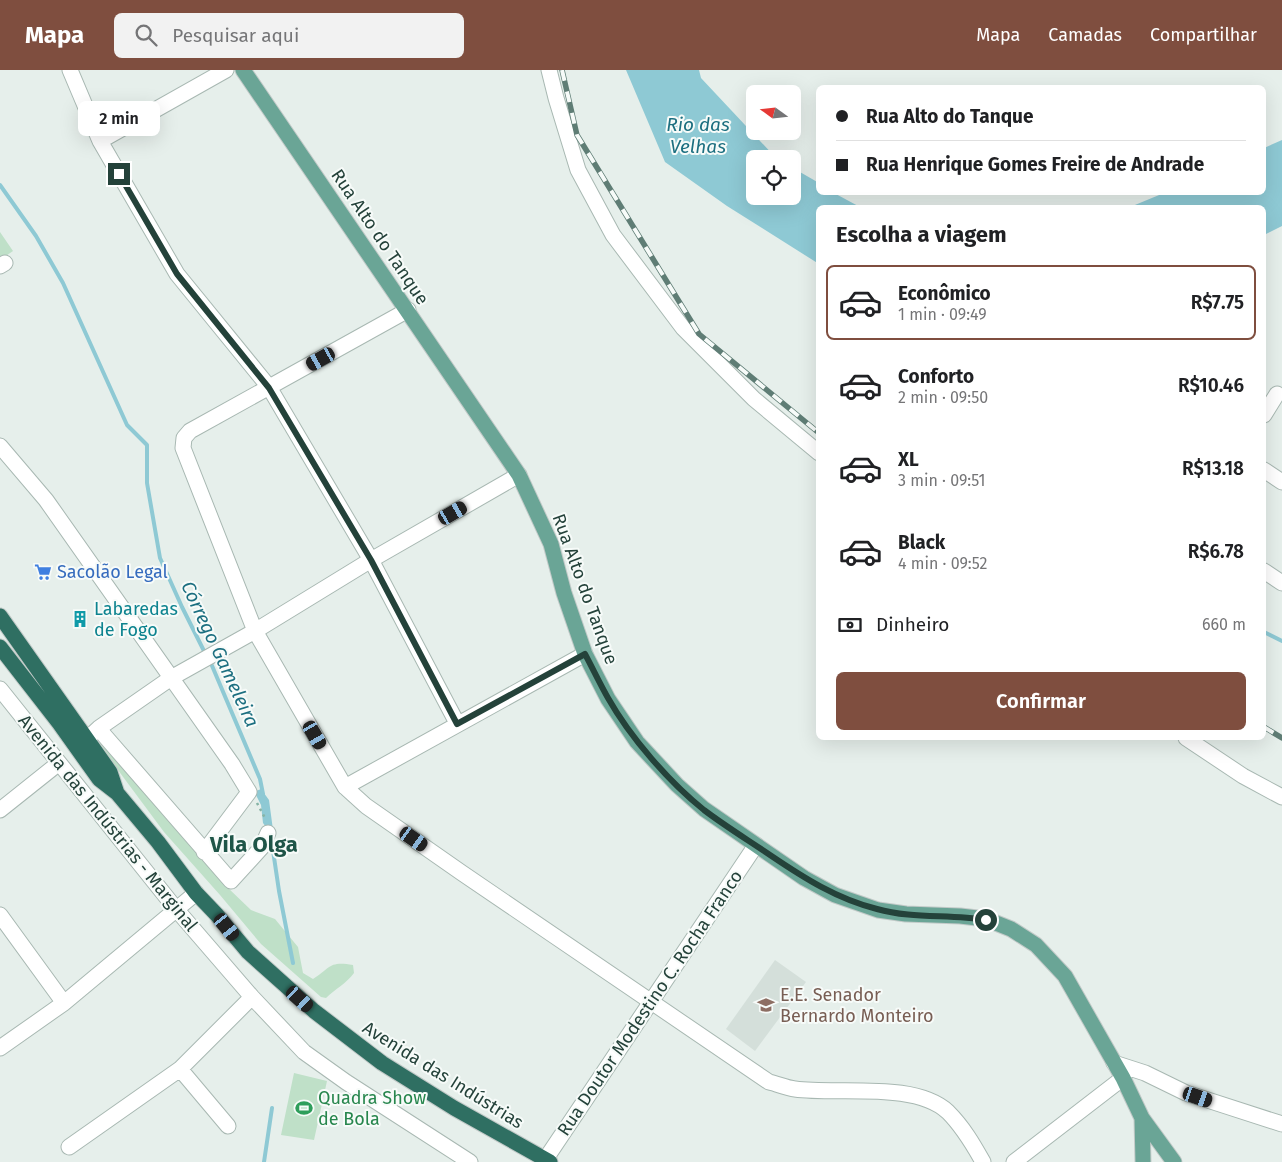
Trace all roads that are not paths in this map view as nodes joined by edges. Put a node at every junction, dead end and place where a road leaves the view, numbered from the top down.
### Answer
1 (70, 70) edge
2 (226, 70) edge
3 (243, 70) edge
4 (549, 70) edge
5 (100, 141) junction
6 (408, 310) junction
7 (269, 388) junction
8 (1277, 394) dead end
9 (1266, 412) edge
10 (0, 446) edge
11 (816, 451) edge
12 (1266, 471) edge
13 (519, 475) junction
14 (1282, 482) edge
15 (371, 560) junction
16 (1266, 572) edge
17 (1282, 583) edge
18 (0, 616) edge
19 (255, 631) junction
20 (0, 647) edge
21 (585, 654) junction
22 (171, 678) junction
23 (0, 689) edge
24 (457, 724) junction
25 (99, 728) junction
26 (87, 739) junction
27 (1189, 740) edge
28 (59, 763) junction
29 (344, 787) junction
30 (117, 793) junction
31 (1282, 797) edge
32 (0, 810) edge
33 (268, 833) road end
34 (756, 845) junction
35 (204, 852) junction
36 (196, 892) junction
37 (176, 909) junction
38 (0, 915) edge
39 (252, 997) junction
40 (651, 1002) junction
41 (64, 1003) junction
42 (0, 1048) edge
43 (1114, 1063) junction
44 (180, 1070) junction
45 (1123, 1078) junction
46 (1142, 1118) junction
47 (1282, 1124) edge
48 (228, 1126) dead end
49 (69, 1147) dead end
50 (547, 1161) edge
51 (470, 1162) edge
52 (983, 1162) edge
53 (1014, 1162) edge
54 (1143, 1162) edge
55 (1174, 1162) edge

1 - 5 street
2 - 5 street
3 - 6 main road, Rua Alto do Tanque
4 - 11 street
5 - 7 street
6 - 7 street
6 - 13 main road, Rua Alto do Tanque
7 - 15 street
7 - 19 street
8 - 9 street
10 - 22 street
12 - 14 street
13 - 15 street
13 - 21 main road, Rua Alto do Tanque
15 - 19 street
15 - 24 street
16 - 17 street
18 - 26 highway, Avenida das Indústrias
19 - 22 street
19 - 29 street
20 - 30 highway, Avenida das Indústrias
21 - 24 street
21 - 34 main road, Rua Alto do Tanque
22 - 25 street
22 - 35 street
23 - 28 street, Avenida das Indústrias - Marginal
24 - 29 street
25 - 26 street
25 - 35 street
26 - 30 highway, Avenida das Indústrias
27 - 31 street
28 - 32 street
28 - 37 street, Avenida das Indústrias - Marginal
29 - 40 street
30 - 36 highway, Avenida das Indústrias
33 - 35 street
34 - 40 street, Rua Doutor Modestino C. Rocha Franco
34 - 43 main road, Rua Alto do Tanque
36 - 37 street
36 - 50 highway, Avenida das Indústrias
37 - 39 street, Avenida das Indústrias - Marginal
37 - 41 street
38 - 41 street
39 - 44 street
39 - 51 street, Avenida das Indústrias - Marginal
40 - 50 street, Rua Doutor Modestino C. Rocha Franco
40 - 52 street
41 - 42 street
43 - 45 main road, Rua Alto do Tanque
43 - 47 street
44 - 48 street
44 - 49 street
45 - 46 main road, Rua Alto do Tanque
45 - 53 street
46 - 54 main road, Rua Alto do Tanque
46 - 55 main road, Rua Alto do Tanque

